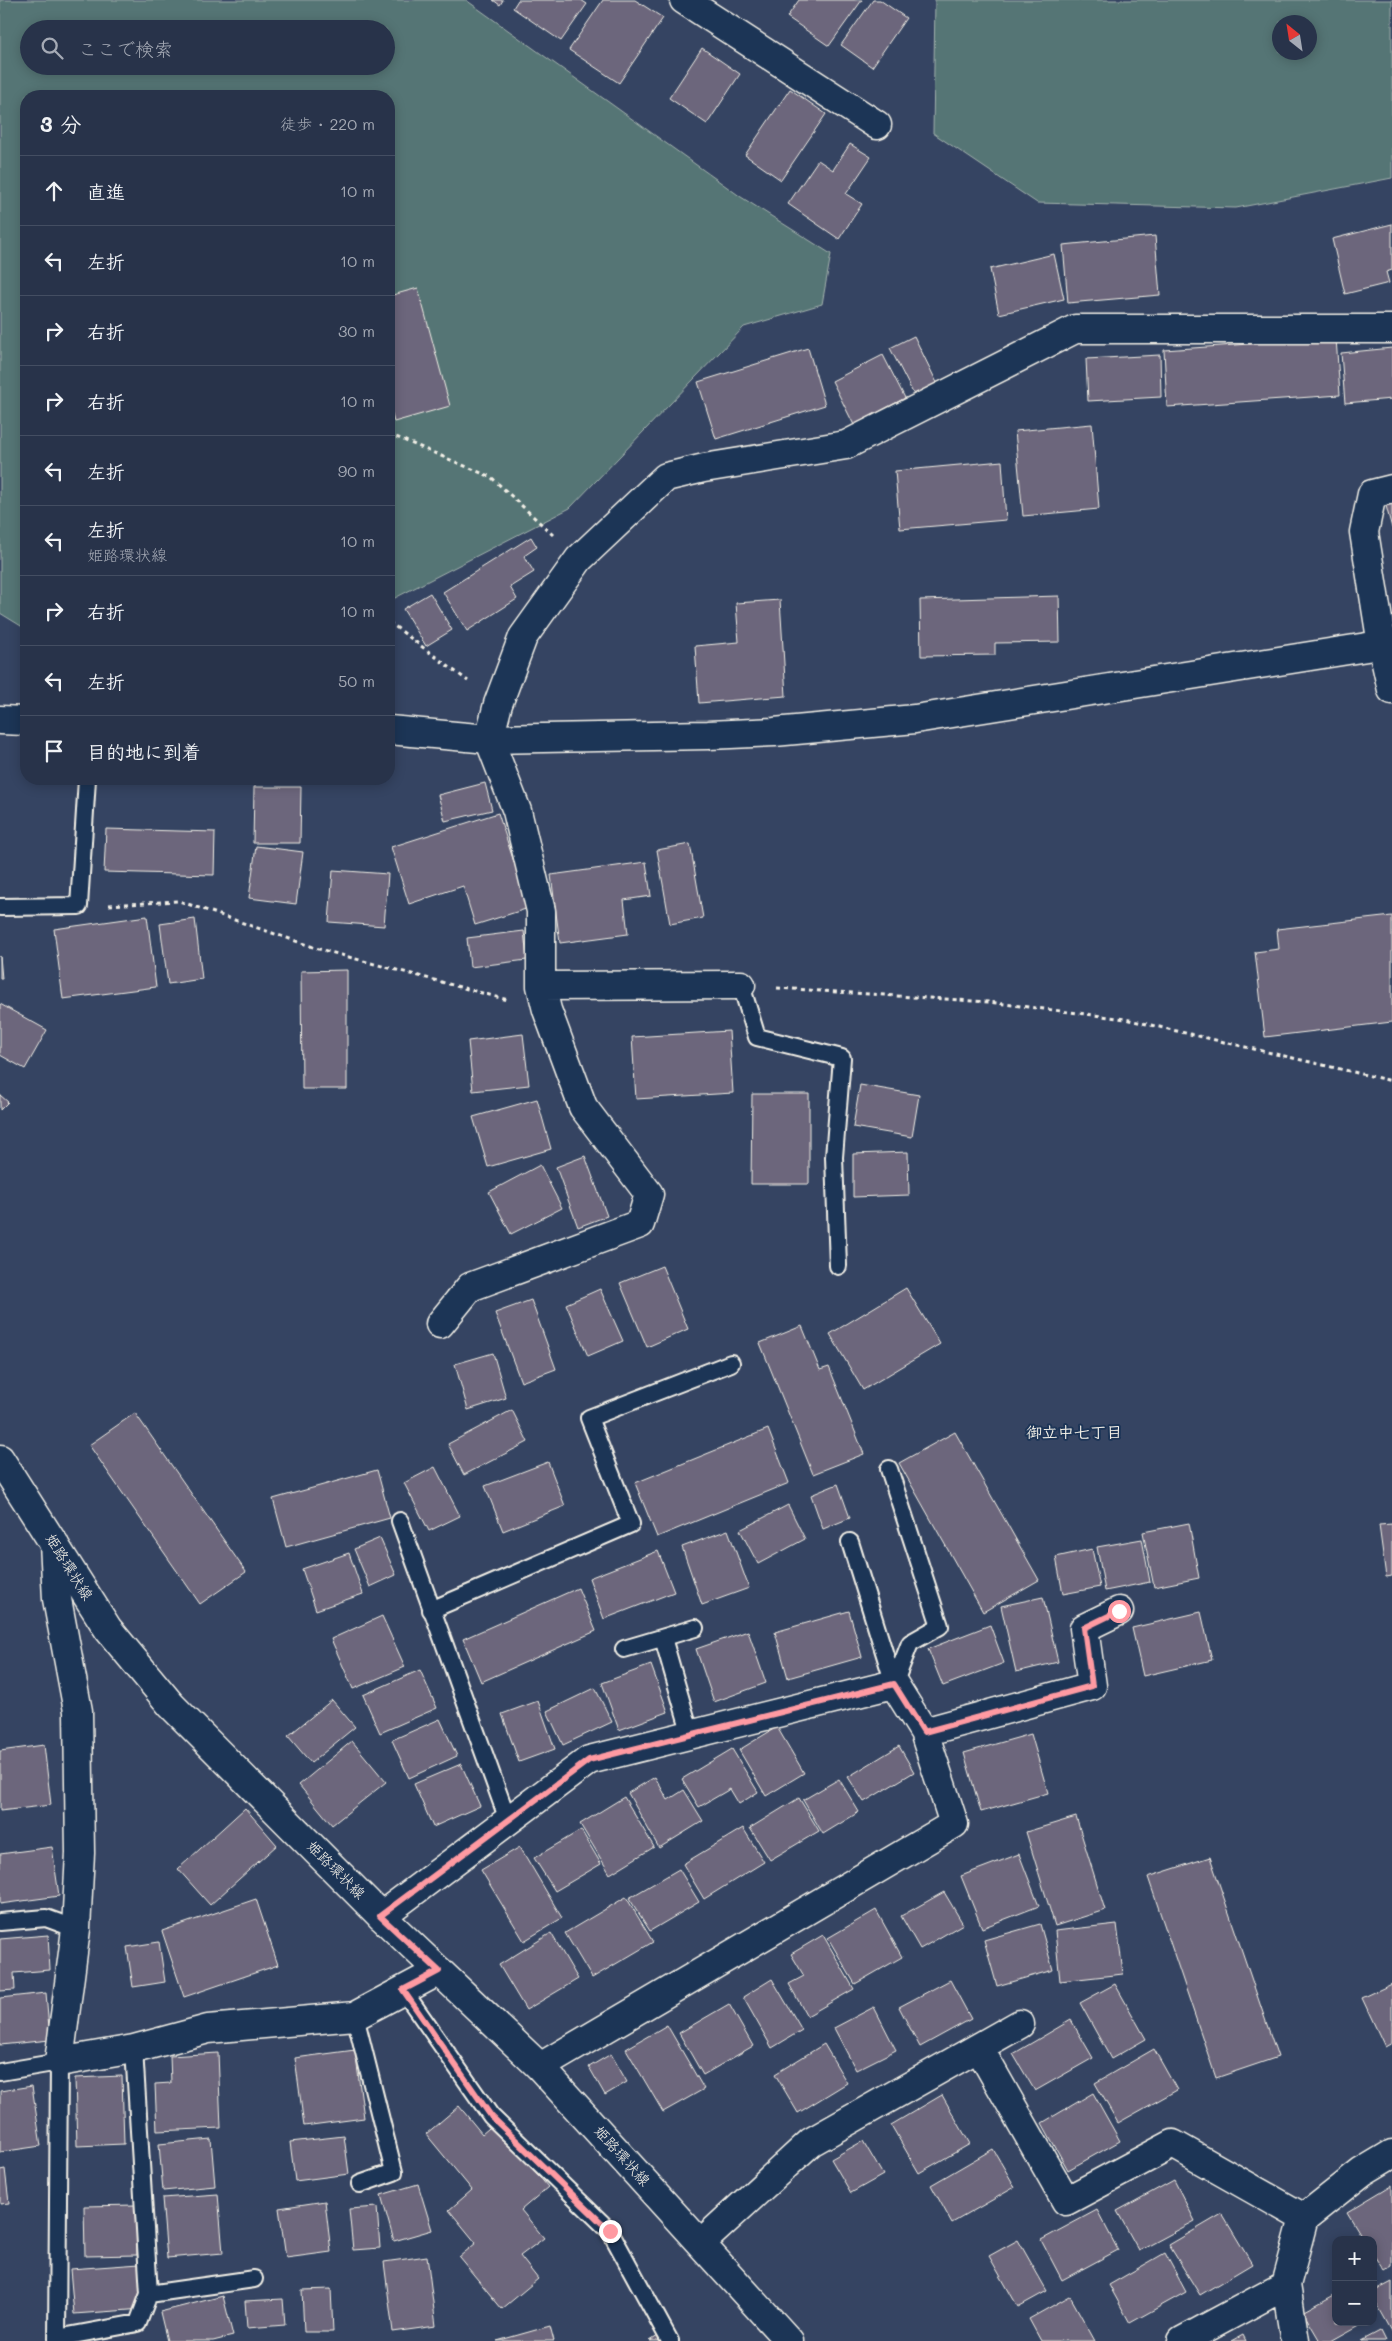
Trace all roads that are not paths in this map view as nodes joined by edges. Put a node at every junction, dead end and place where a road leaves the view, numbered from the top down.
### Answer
1 (684, 0) edge
2 (877, 125) dead end
3 (1392, 329) edge
4 (1392, 489) edge
5 (1387, 644) edge
6 (1392, 690) edge
7 (0, 720) edge
8 (20, 721) edge
9 (395, 731) edge
10 (489, 739) junction
11 (87, 785) edge
12 (0, 907) edge
13 (741, 985) joint
14 (544, 998) junction
15 (838, 1266) dead end
16 (440, 1324) dead end
17 (730, 1363) dead end
18 (0, 1458) edge
19 (889, 1469) dead end
20 (400, 1521) dead end
21 (850, 1542) dead end
22 (54, 1543) junction
23 (431, 1610) junction
24 (1119, 1611) dead end
25 (695, 1628) dead end
26 (663, 1638) junction
27 (624, 1649) dead end
28 (894, 1684) junction
29 (924, 1732) junction
30 (691, 1735) junction
31 (508, 1820) junction
32 (380, 1916) junction
33 (0, 1922) edge
34 (76, 1929) junction
35 (439, 1971) junction
36 (403, 1990) junction
37 (355, 2016) junction
38 (1020, 2024) dead end
39 (134, 2048) junction
40 (979, 2048) junction
41 (59, 2062) junction
42 (540, 2067) junction
43 (0, 2072) edge
44 (1392, 2154) edge
45 (360, 2184) dead end
46 (1304, 2218) junction
47 (701, 2243) junction
48 (254, 2278) dead end
49 (1286, 2285) junction
50 (149, 2294) junction
51 (57, 2340) edge
52 (670, 2341) edge
53 (789, 2341) edge
54 (1182, 2341) edge
55 (1295, 2341) edge

1 - 2 street
3 - 10 street
4 - 5 street
5 - 6 street
5 - 10 street
7 - 8 street
9 - 10 street
10 - 14 street
11 - 12 lane
13 - 14 street
13 - 15 lane
14 - 16 street
17 - 23 lane
18 - 22 street, 姫路環状線
19 - 28 lane
20 - 23 lane
21 - 28 lane
22 - 32 street, 姫路環状線
22 - 34 street
23 - 31 lane
24 - 29 street
25 - 26 lane
26 - 27 lane
26 - 30 lane
28 - 29 street
28 - 30 street
29 - 42 street
30 - 31 street
31 - 32 street
32 - 35 street, 姫路環状線
33 - 34 lane
34 - 41 street
35 - 36 street
35 - 42 street, 姫路環状線
36 - 37 street
36 - 52 lane
37 - 39 street
37 - 45 lane
38 - 40 street
39 - 41 street
39 - 50 lane
40 - 46 street
40 - 47 street
41 - 43 lane
41 - 51 lane
42 - 47 street, 姫路環状線
44 - 46 street
46 - 49 street
47 - 53 street, 姫路環状線
48 - 50 lane
49 - 54 street
49 - 55 street
50 - 51 lane

